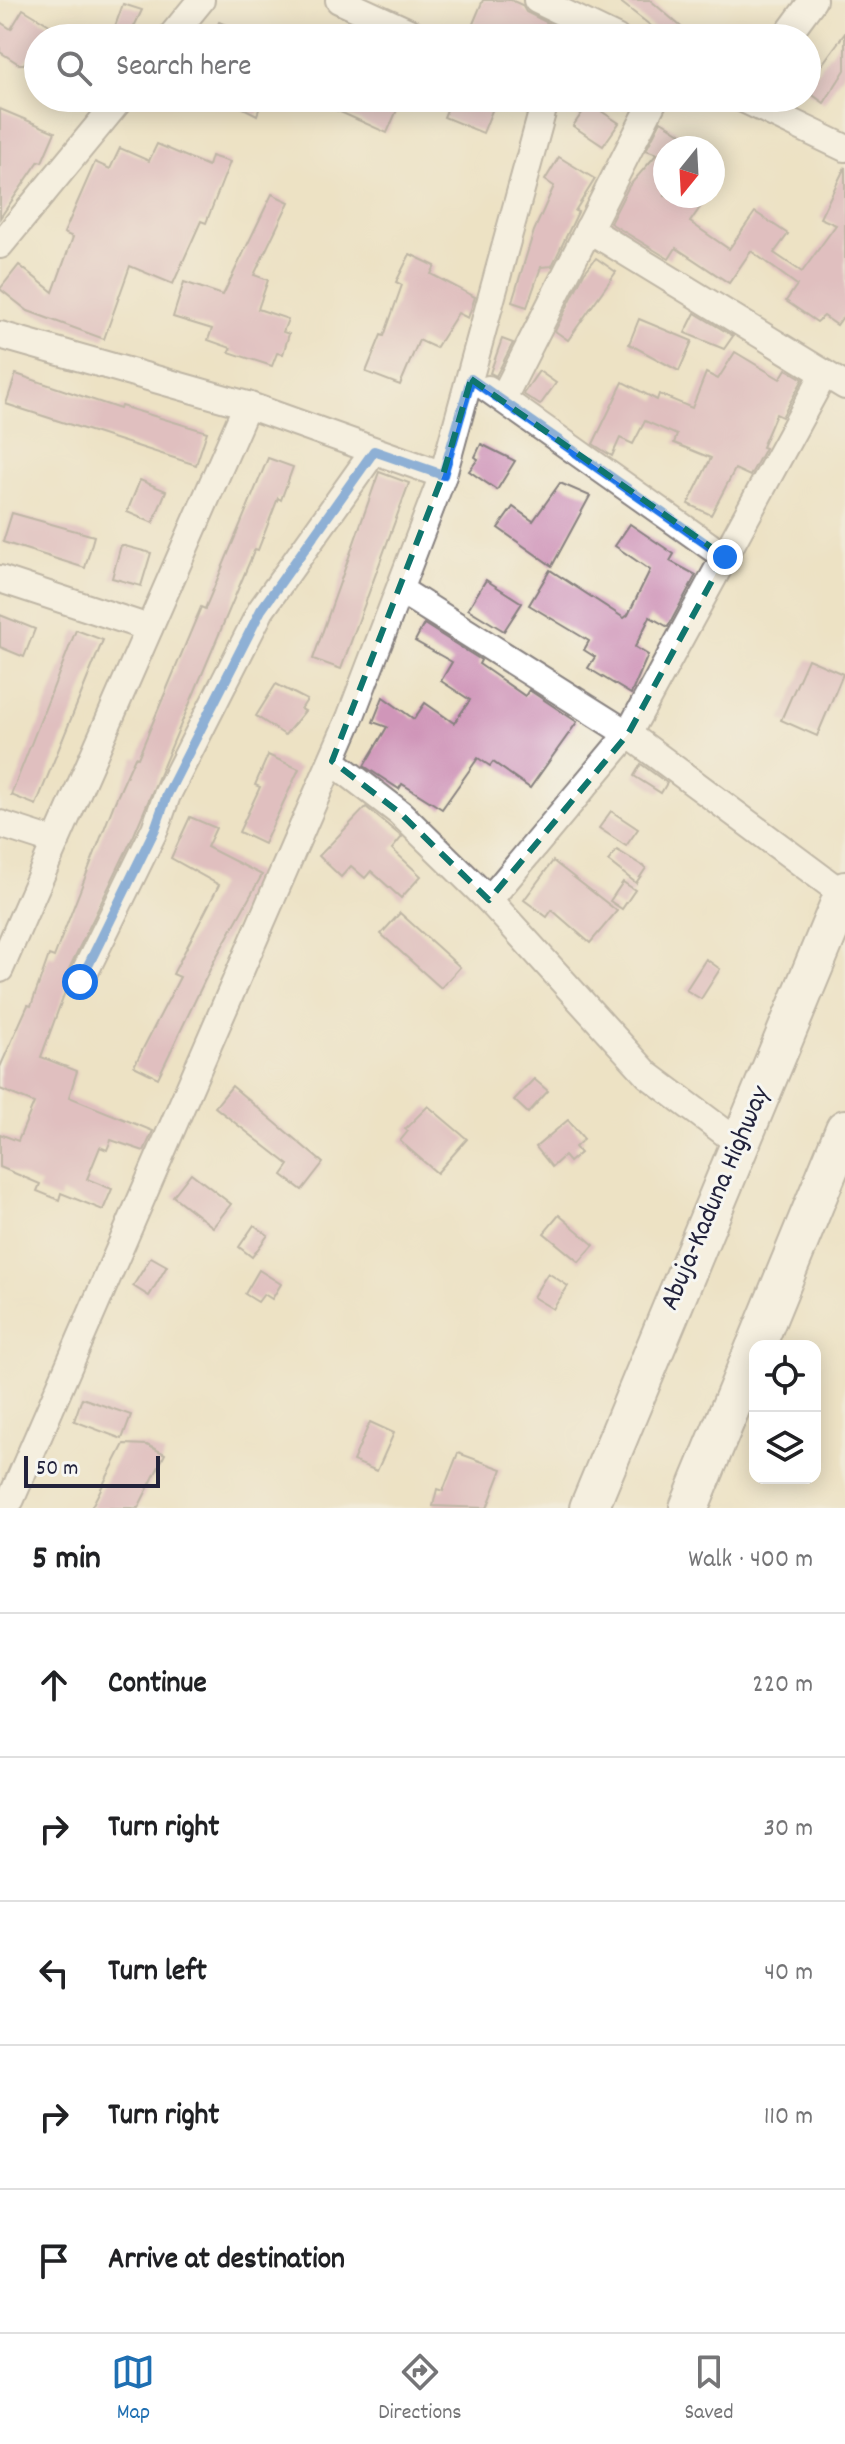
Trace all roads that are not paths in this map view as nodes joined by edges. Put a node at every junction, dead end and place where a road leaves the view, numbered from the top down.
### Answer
1 (201, 0) edge
2 (339, 0) edge
3 (537, 0) edge
4 (813, 0) edge
5 (181, 24) edge
6 (391, 24) edge
7 (562, 24) edge
8 (795, 24) edge
9 (109, 112) edge
10 (542, 112) edge
11 (648, 112) edge
12 (770, 112) edge
13 (845, 148) edge
14 (588, 229) junction
15 (0, 245) edge
16 (0, 335) edge
17 (471, 379) junction
18 (835, 380) edge
19 (503, 398) junction
20 (247, 405) junction
21 (374, 451) junction
22 (443, 475) junction
23 (725, 557) junction
24 (0, 579) edge
25 (400, 590) junction
26 (149, 628) junction
27 (628, 734) junction
28 (332, 761) junction
29 (0, 824) edge
30 (56, 842) junction
31 (844, 892) edge
32 (489, 900) junction
33 (0, 969) edge
34 (80, 982) dead end
35 (845, 1129) edge
36 (740, 1144) junction
37 (758, 1340) edge
38 (749, 1362) edge
39 (14, 1501) edge
40 (589, 1508) edge
41 (689, 1508) edge

1 - 5 street
2 - 6 street
3 - 7 street
4 - 8 street
9 - 15 street
10 - 17 street
11 - 14 street
12 - 13 street
14 - 18 street
14 - 19 street
16 - 20 street
17 - 19 street
17 - 22 street
18 - 23 street
19 - 23 street
20 - 21 street
20 - 26 street
21 - 22 street
21 - 34 street
22 - 25 street
23 - 27 street
24 - 26 street
25 - 27 street
25 - 28 street
26 - 30 street
27 - 31 street
27 - 32 street
28 - 32 street
28 - 39 street
29 - 30 street
30 - 33 street
31 - 36 highway, Abuja-Kaduna Highway
32 - 36 street
35 - 37 highway
36 - 40 highway, Abuja-Kaduna Highway
38 - 41 highway

